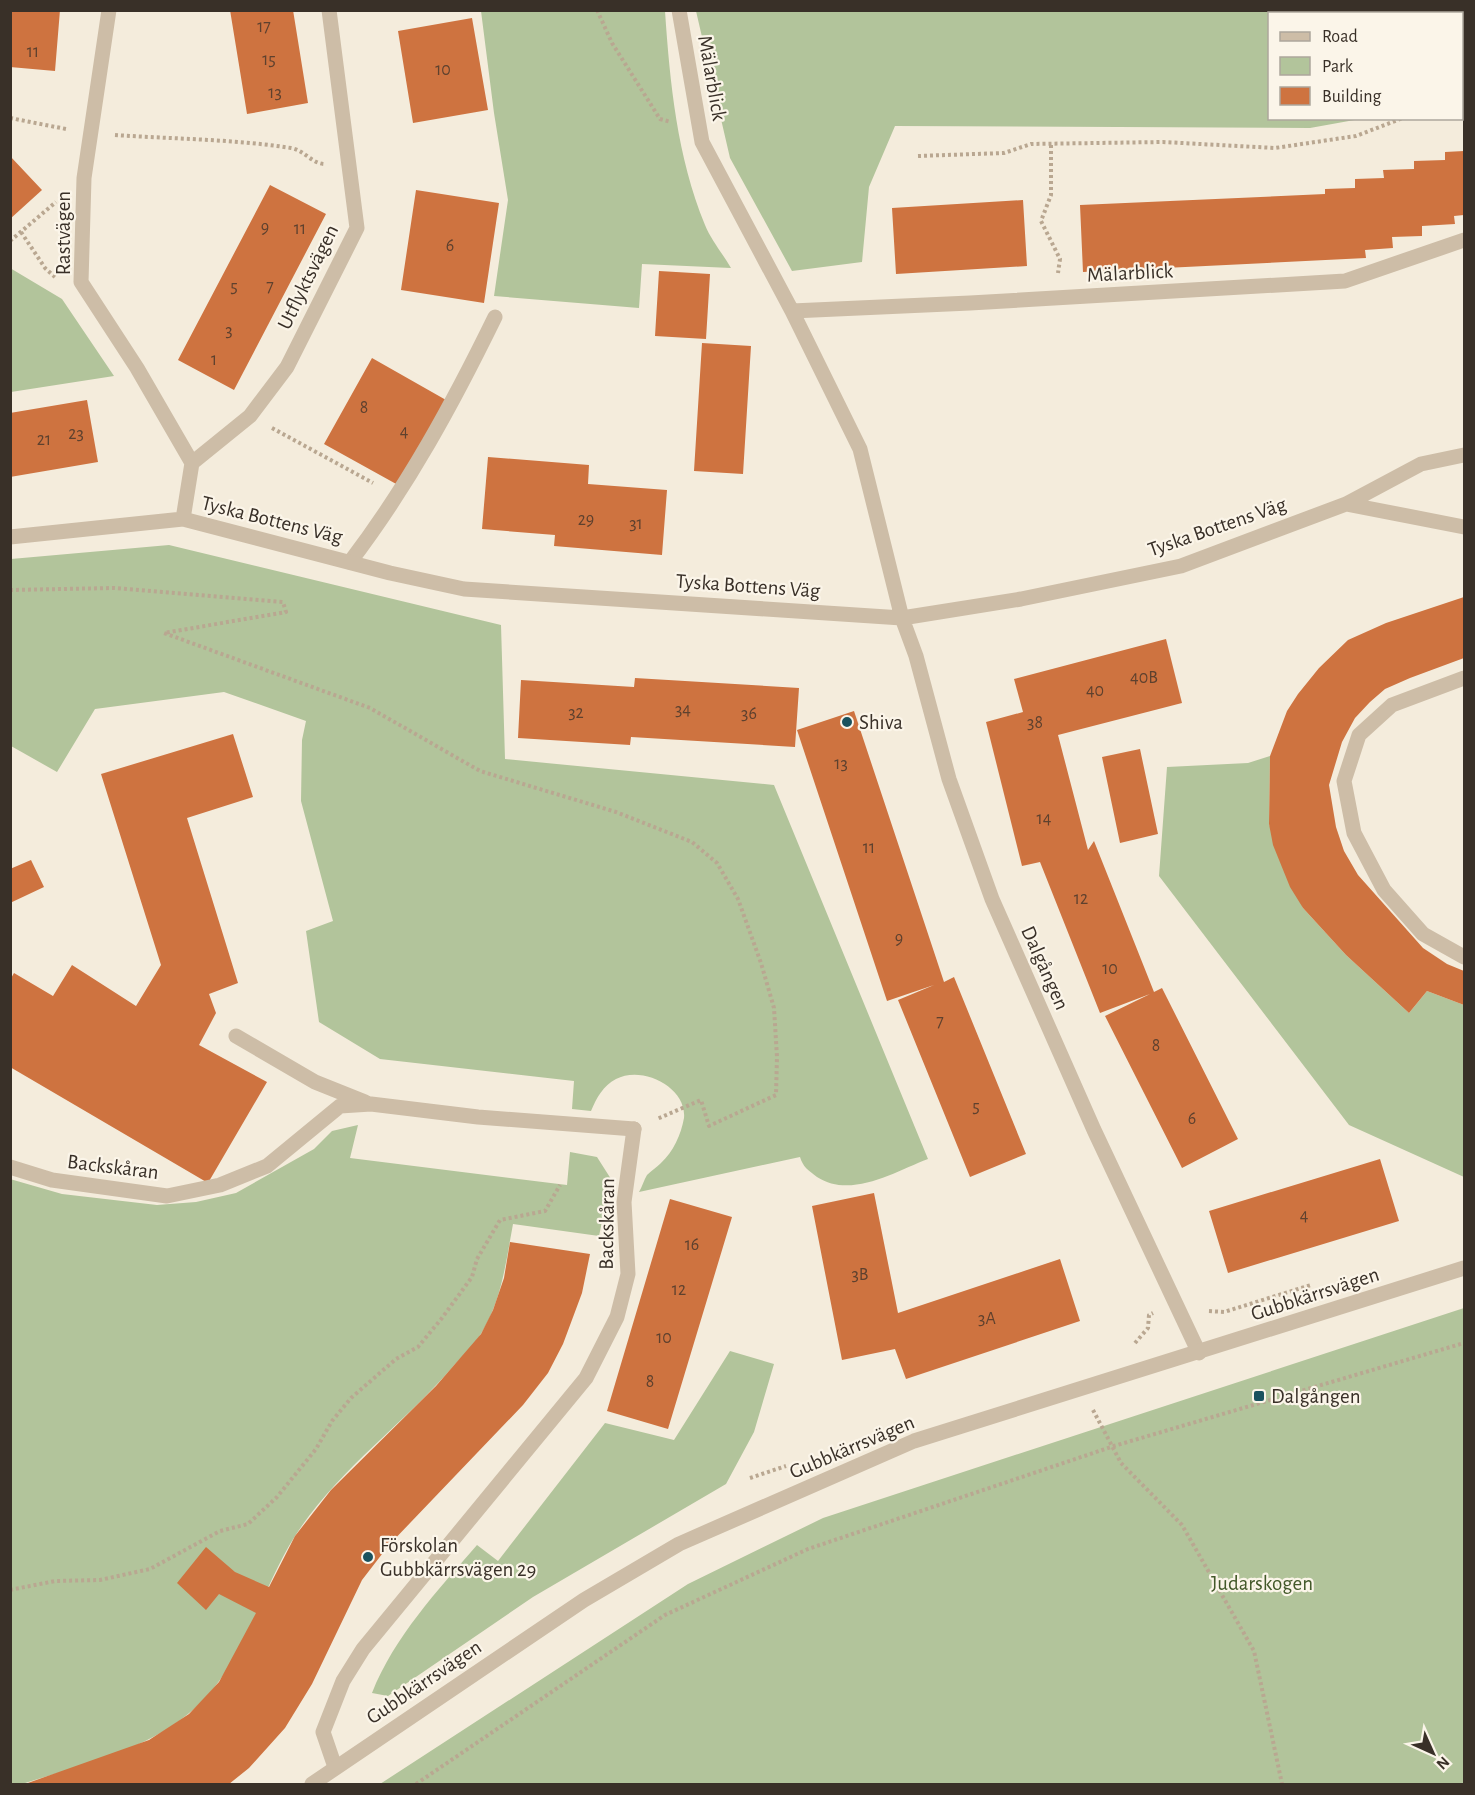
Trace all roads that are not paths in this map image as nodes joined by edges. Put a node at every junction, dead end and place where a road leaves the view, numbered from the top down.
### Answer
1 (109, 10) edge
2 (329, 10) edge
3 (679, 10) edge
4 (1464, 240) edge
5 (792, 311) junction
6 (495, 317) dead end
7 (1464, 455) edge
8 (192, 463) junction
9 (1347, 504) junction
10 (183, 519) junction
11 (1464, 527) edge
12 (10, 537) edge
13 (350, 562) junction
14 (902, 618) junction
15 (1464, 678) edge
16 (1464, 957) edge
17 (236, 1036) dead end
18 (371, 1104) junction
19 (10, 1167) edge
20 (1464, 1268) edge
21 (1199, 1353) junction
22 (335, 1767) junction
23 (312, 1785) edge

1 - 8 street, Rastvägen
2 - 8 street, Utflyktsvägen
3 - 5 street, Mälarblick
4 - 5 street, Mälarblick
5 - 14 street, Mälarblick
6 - 13 street
7 - 9 street, Tyska Bottens Väg
8 - 10 street
9 - 11 street
9 - 14 street, Tyska Bottens Väg
10 - 12 street, Tyska Bottens Väg
10 - 13 street, Tyska Bottens Väg
13 - 14 street, Tyska Bottens Väg
14 - 21 street, Dalgången
15 - 16 street
17 - 18 street
18 - 19 street, Backskåran
18 - 22 street, Backskåran
20 - 21 street, Gubbkärrsvägen
21 - 22 street, Gubbkärrsvägen
22 - 23 street, Gubbkärrsvägen

